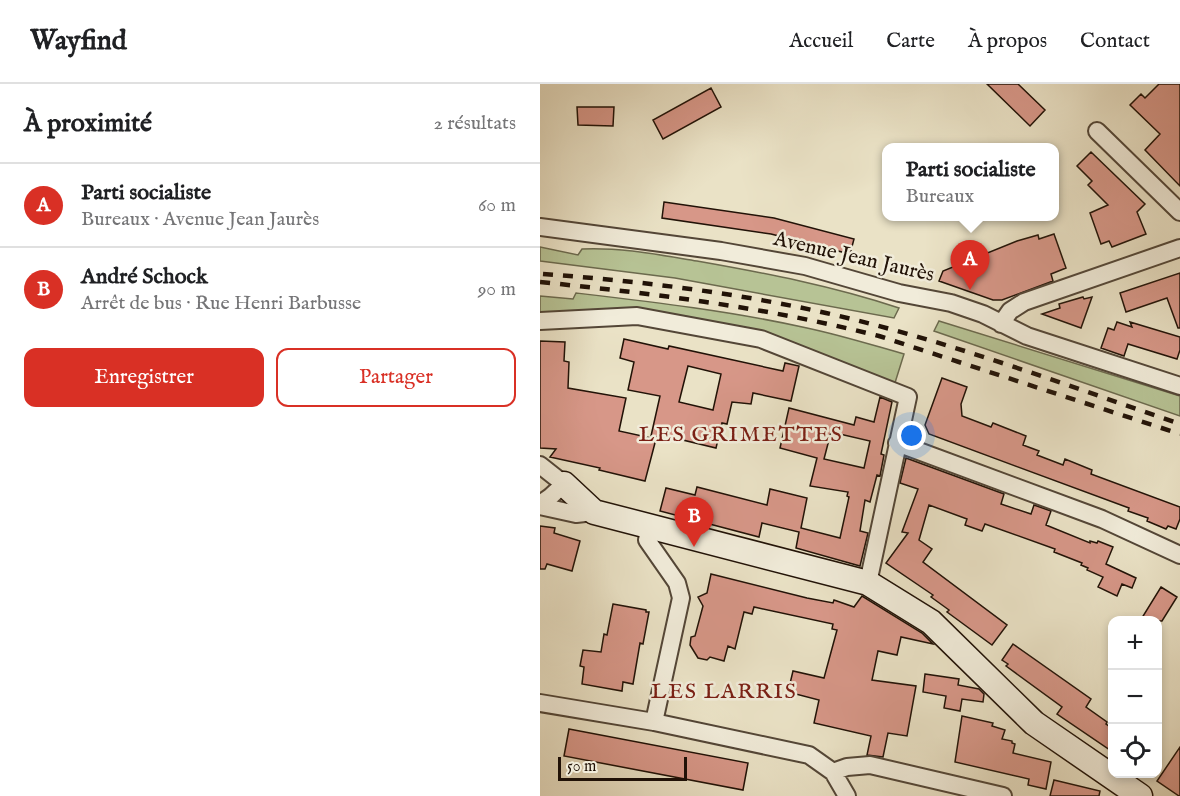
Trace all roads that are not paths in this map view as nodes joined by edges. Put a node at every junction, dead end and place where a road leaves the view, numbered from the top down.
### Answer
1 (1097, 131) dead end
2 (1180, 212) edge
3 (540, 227) edge
4 (1180, 248) edge
5 (540, 321) edge
6 (1001, 324) junction
7 (1180, 386) edge
8 (897, 443) junction
9 (540, 465) edge
10 (564, 484) junction
11 (540, 505) edge
12 (594, 512) junction
13 (650, 526) junction
14 (1180, 555) edge
15 (868, 583) junction
16 (540, 703) edge
17 (654, 722) junction
18 (833, 772) junction
19 (848, 796) edge
20 (1003, 796) edge
21 (1140, 796) edge

1 - 2 street
3 - 6 street, Avenue Jean Jaurès
4 - 6 street
5 - 8 street
6 - 7 street, Avenue Jean Jaurès
8 - 14 street
8 - 15 street
9 - 10 street
10 - 11 street
10 - 12 street
11 - 12 street
12 - 13 street
13 - 15 street
13 - 17 street
15 - 21 street
16 - 17 street
17 - 18 street
18 - 19 street
18 - 20 street

